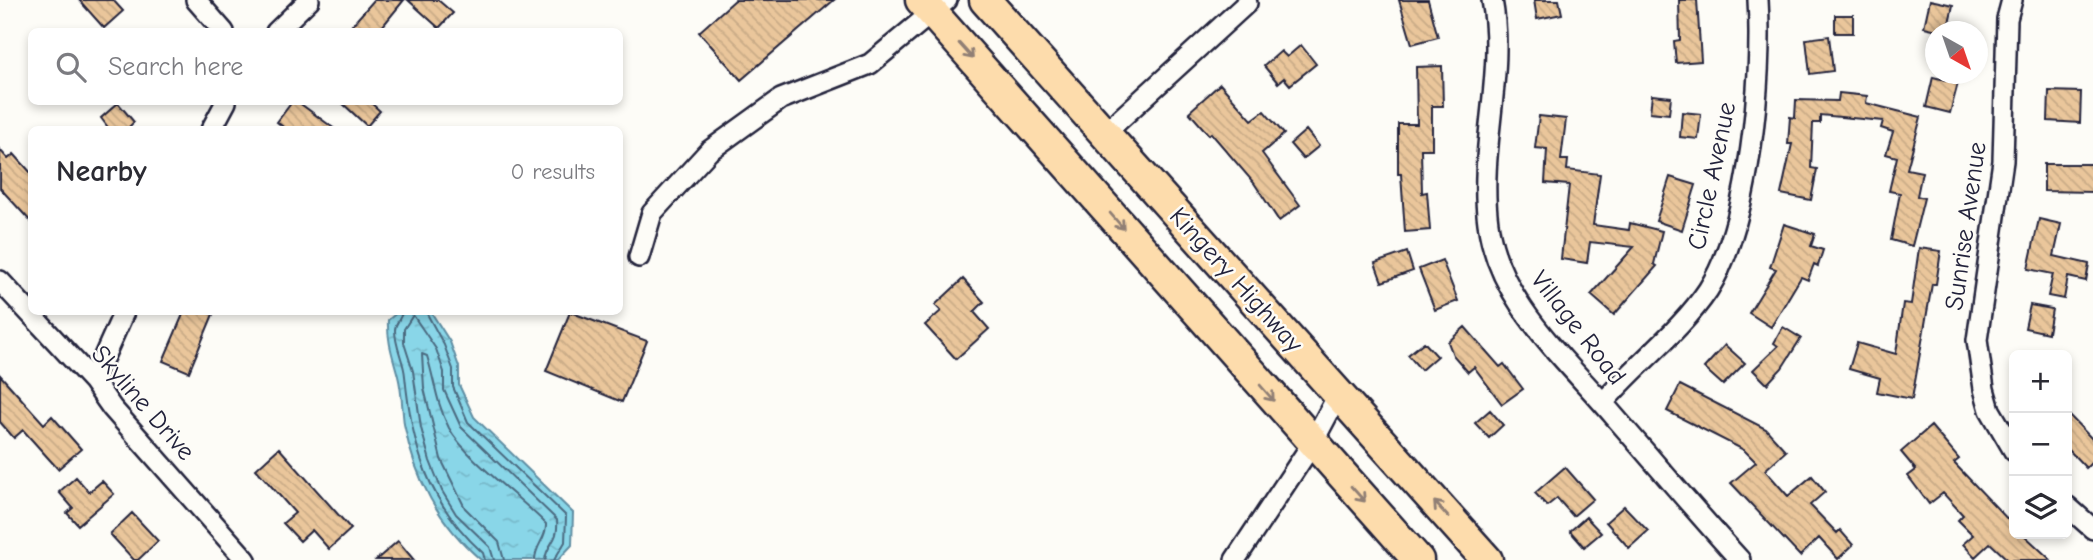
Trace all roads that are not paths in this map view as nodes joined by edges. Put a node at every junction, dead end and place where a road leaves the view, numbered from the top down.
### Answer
1 (196, 0) edge
2 (309, 0) edge
3 (985, 0) edge
4 (1492, 0) edge
5 (1758, 0) edge
6 (2012, 0) edge
7 (1247, 3) dead end
8 (934, 4) edge
9 (220, 28) edge
10 (280, 28) edge
11 (224, 105) edge
12 (213, 126) edge
13 (1105, 133) junction
14 (639, 257) dead end
15 (0, 281) edge
16 (28, 311) edge
17 (32, 315) edge
18 (123, 315) edge
19 (93, 381) junction
20 (1338, 395) junction
21 (1603, 403) junction
22 (2009, 442) edge
23 (1312, 444) junction
24 (2072, 510) edge
25 (2093, 529) edge
26 (246, 560) edge
27 (1236, 560) edge
28 (1418, 560) edge
29 (1487, 560) edge
30 (1741, 560) edge

1 - 9 street
2 - 10 street
3 - 13 main road, Kingery Highway
4 - 21 street, Village Road
5 - 21 street, Circle Avenue
6 - 22 street, Sunrise Avenue
7 - 13 street
8 - 14 street
8 -> 23 main road, Kingery Highway
11 - 12 street
13 - 20 main road, Kingery Highway
15 - 16 street, Skyline Drive
17 - 19 street, Skyline Drive
18 - 19 street
19 - 26 street, Skyline Drive
20 - 23 street
29 -> 20 main road, Kingery Highway
21 - 30 street, Village Road
23 - 27 street
23 -> 28 main road, Kingery Highway
24 - 25 street

